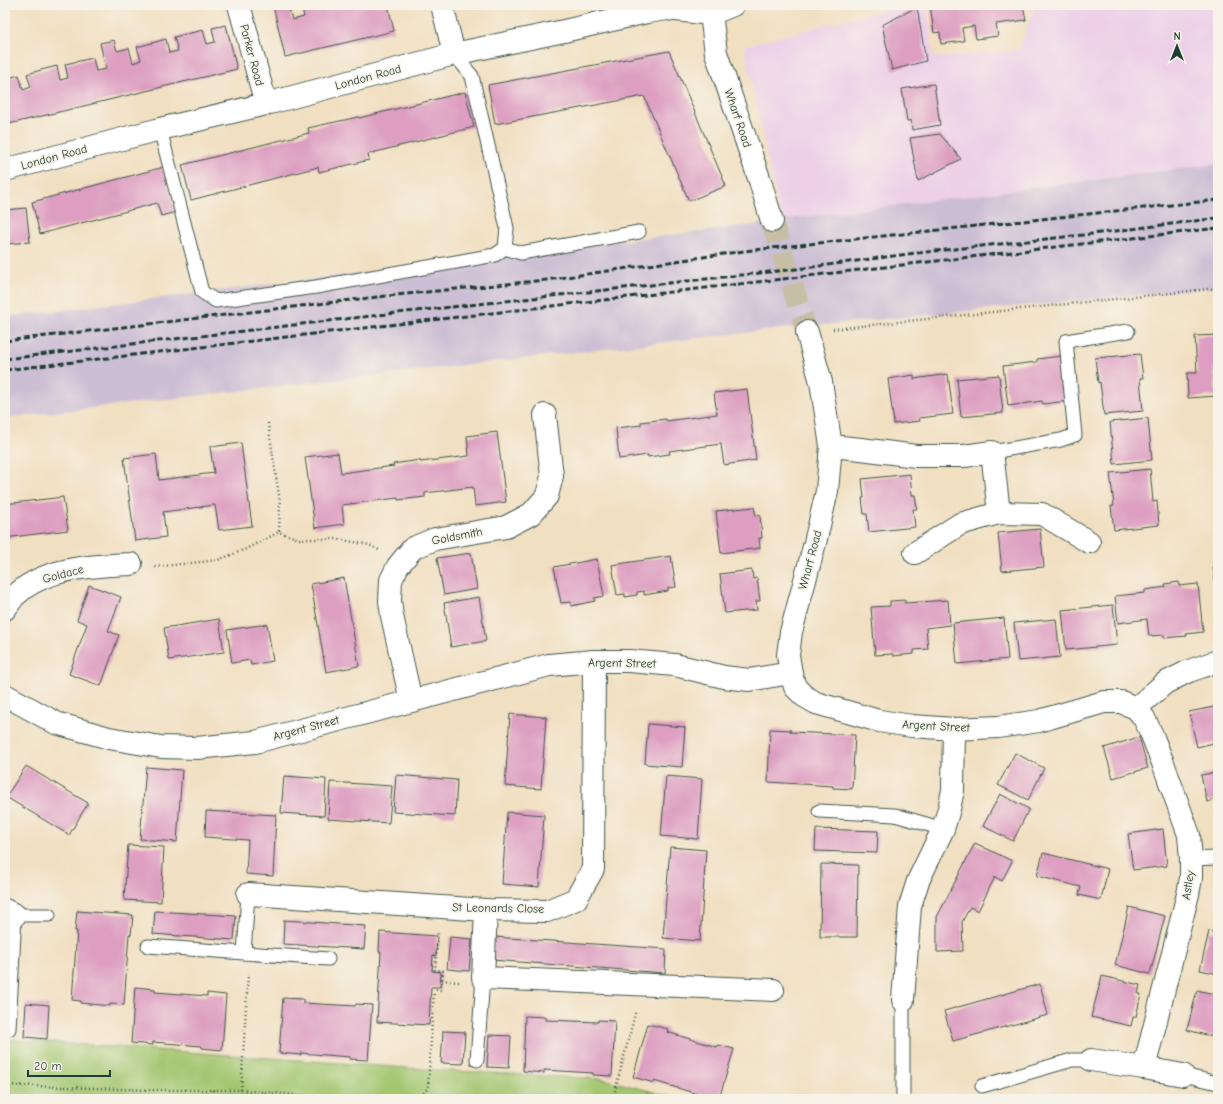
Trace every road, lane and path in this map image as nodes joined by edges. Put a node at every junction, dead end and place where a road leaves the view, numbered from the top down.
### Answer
1 (239, 5) edge
2 (442, 5) edge
3 (733, 5) edge
4 (711, 14) junction
5 (454, 54) junction
6 (266, 104) junction
7 (160, 129) junction
8 (5, 170) edge
9 (772, 220) tunnel mouth
10 (639, 232) dead end
11 (505, 248) junction
12 (1218, 288) edge
13 (1128, 331) dead end
14 (807, 332) joint
15 (545, 415) dead end
16 (268, 423) dead end
17 (830, 446) junction
18 (992, 452) junction
19 (999, 513) junction
20 (279, 532) junction
21 (1089, 542) dead end
22 (915, 553) dead end
23 (131, 564) joint
24 (398, 566) junction
25 (5, 609) edge
26 (594, 660) junction
27 (1218, 661) edge
28 (791, 673) junction
29 (5, 695) edge
30 (411, 701) junction
31 (1136, 708) junction
32 (954, 729) junction
33 (818, 811) dead end
34 (943, 829) junction
35 (1218, 858) edge
36 (1191, 859) junction
37 (248, 894) joint
38 (439, 907) junction
39 (486, 910) junction
40 (10, 912) edge
41 (48, 915) dead end
42 (148, 946) dead end
43 (247, 953) junction
44 (328, 959) dead end
45 (483, 978) junction
46 (643, 984) junction
47 (773, 990) dead end
48 (903, 1000) joint
49 (9, 1029) dead end
50 (477, 1060) dead end
51 (1091, 1060) joint
52 (1144, 1068) junction
53 (1183, 1075) joint
54 (1218, 1083) edge
55 (5, 1085) edge
56 (982, 1086) dead end
57 (212, 1089) junction
58 (241, 1090) junction
59 (5, 1099) edge
60 (11, 1099) edge
61 (211, 1099) edge
62 (340, 1099) edge
63 (418, 1099) edge
64 (613, 1099) edge
65 (902, 1099) edge

1 - 6 street, Parker Road
2 - 5 street
3 - 4 street, London Road
4 - 5 street, London Road
4 - 9 street, Wharf Road
5 - 6 street, London Road
5 - 11 lane
6 - 7 street, London Road
7 - 8 street, London Road
7 - 11 lane
10 - 11 lane
12 - 14 path
13 - 18 lane
14 - 17 street, Wharf Road
15 - 24 street, Goldsmith
16 - 20 path
17 - 18 street
17 - 28 street, Wharf Road
18 - 19 street
19 - 21 street
19 - 22 street
20 - 23 path
20 - 24 path
23 - 25 street, Goldace
24 - 30 street, Goldsmith
26 - 28 street, Argent Street
26 - 30 street, Argent Street
26 - 39 street, St Leonards Close
27 - 31 street
28 - 32 street, Argent Street
29 - 30 street, Argent Street
31 - 32 street, Argent Street
31 - 36 street, Astley
32 - 34 street
33 - 34 lane
34 - 48 street
35 - 36 lane
36 - 52 street, Astley
37 - 38 street, St Leonards Close
37 - 43 lane
38 - 39 street, St Leonards Close
38 - 63 path
39 - 45 street
40 - 41 lane
40 - 49 lane
42 - 43 lane
43 - 44 lane
43 - 58 path
45 - 46 street
45 - 50 lane
46 - 47 street
46 - 64 path
48 - 65 lane
51 - 52 street
51 - 56 lane
52 - 53 street
53 - 54 lane
55 - 57 path
57 - 58 path
57 - 61 path
58 - 62 path
59 - 60 path

